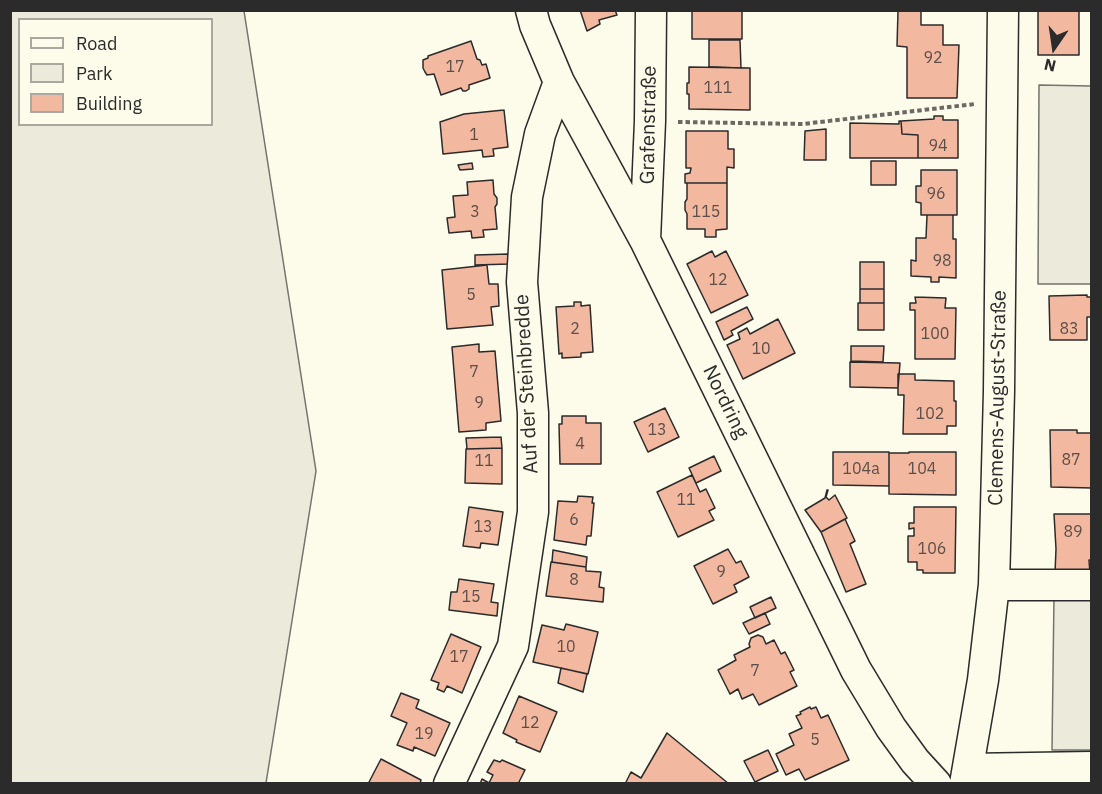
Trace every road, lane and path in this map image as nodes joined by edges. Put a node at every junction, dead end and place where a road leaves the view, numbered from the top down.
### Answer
1 (531, 10) edge
2 (651, 10) edge
3 (1003, 10) edge
4 (559, 82) junction
5 (1002, 101) junction
6 (650, 121) junction
7 (645, 240) junction
8 (994, 585) junction
9 (1092, 585) edge
10 (1092, 767) edge
11 (967, 776) edge
12 (450, 783) edge
13 (936, 783) edge

1 - 4 street, Nordring
2 - 6 street, Grafenstraße
3 - 5 street, Clemens-August-Straße
4 - 7 street, Nordring
4 - 12 street, Auf der Steinbredde
5 - 6 path
5 - 8 street, Clemens-August-Straße
6 - 7 street, Grafenstraße
7 - 13 street, Nordring
8 - 9 street
8 - 11 street, Clemens-August-Straße
10 - 11 street

